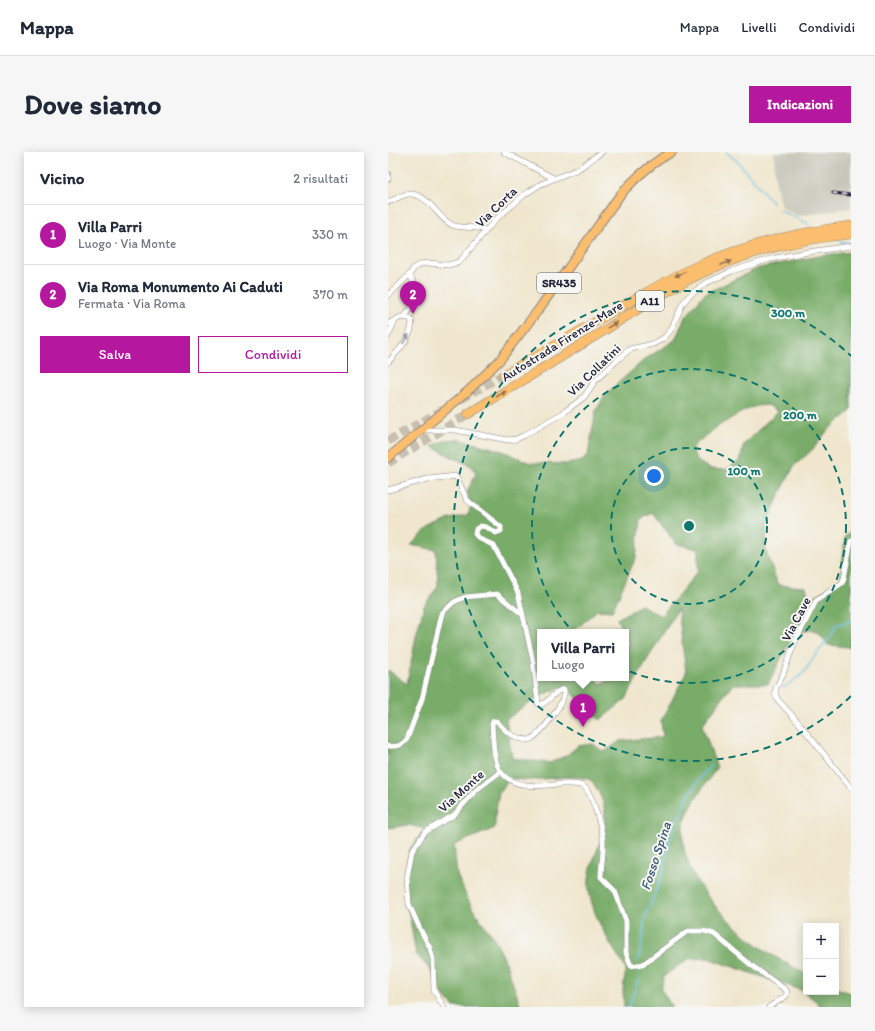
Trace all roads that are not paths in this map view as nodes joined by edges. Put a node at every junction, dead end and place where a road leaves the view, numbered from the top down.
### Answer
1 (504, 152) edge
2 (602, 152) edge
3 (672, 152) edge
4 (660, 154) edge
5 (388, 174) edge
6 (553, 178) junction
7 (388, 179) edge
8 (388, 202) edge
9 (851, 226) edge
10 (486, 230) junction
11 (851, 234) edge
12 (851, 246) edge
13 (410, 274) junction
14 (388, 296) edge
15 (404, 317) junction
16 (395, 321) junction
17 (388, 324) edge
18 (388, 336) edge
19 (388, 362) edge
20 (503, 375) tunnel mouth
21 (468, 414) tunnel mouth
22 (422, 430) junction
23 (388, 458) edge
24 (388, 490) edge
25 (851, 541) edge
26 (523, 615) junction
27 (388, 746) edge
28 (500, 772) junction
29 (851, 788) edge
30 (444, 1007) edge
31 (769, 1007) edge

1 - 6 street
2 - 6 street, Via Corta
3 - 4 main road, SR435
4 - 22 main road, SR435
5 - 7 street
6 - 10 street, Via Corta
8 - 10 street
9 -> 20 highway, Autostrada Firenze-Mare / A11
10 - 13 street, Via Corta
21 -> 11 highway, Autostrada Firenze-Mare / A11
12 - 22 street, Via Collatini
13 - 14 street, Via Corta
13 - 15 street
15 - 16 street
19 -> 15 street
16 - 17 street
16 - 18 street
22 - 23 main road, SR435
24 - 26 street, Via Monte
25 - 29 street, Via Cave
26 - 27 street
26 - 28 street, Via Monte
28 - 30 street, Via Monte
28 - 31 street

